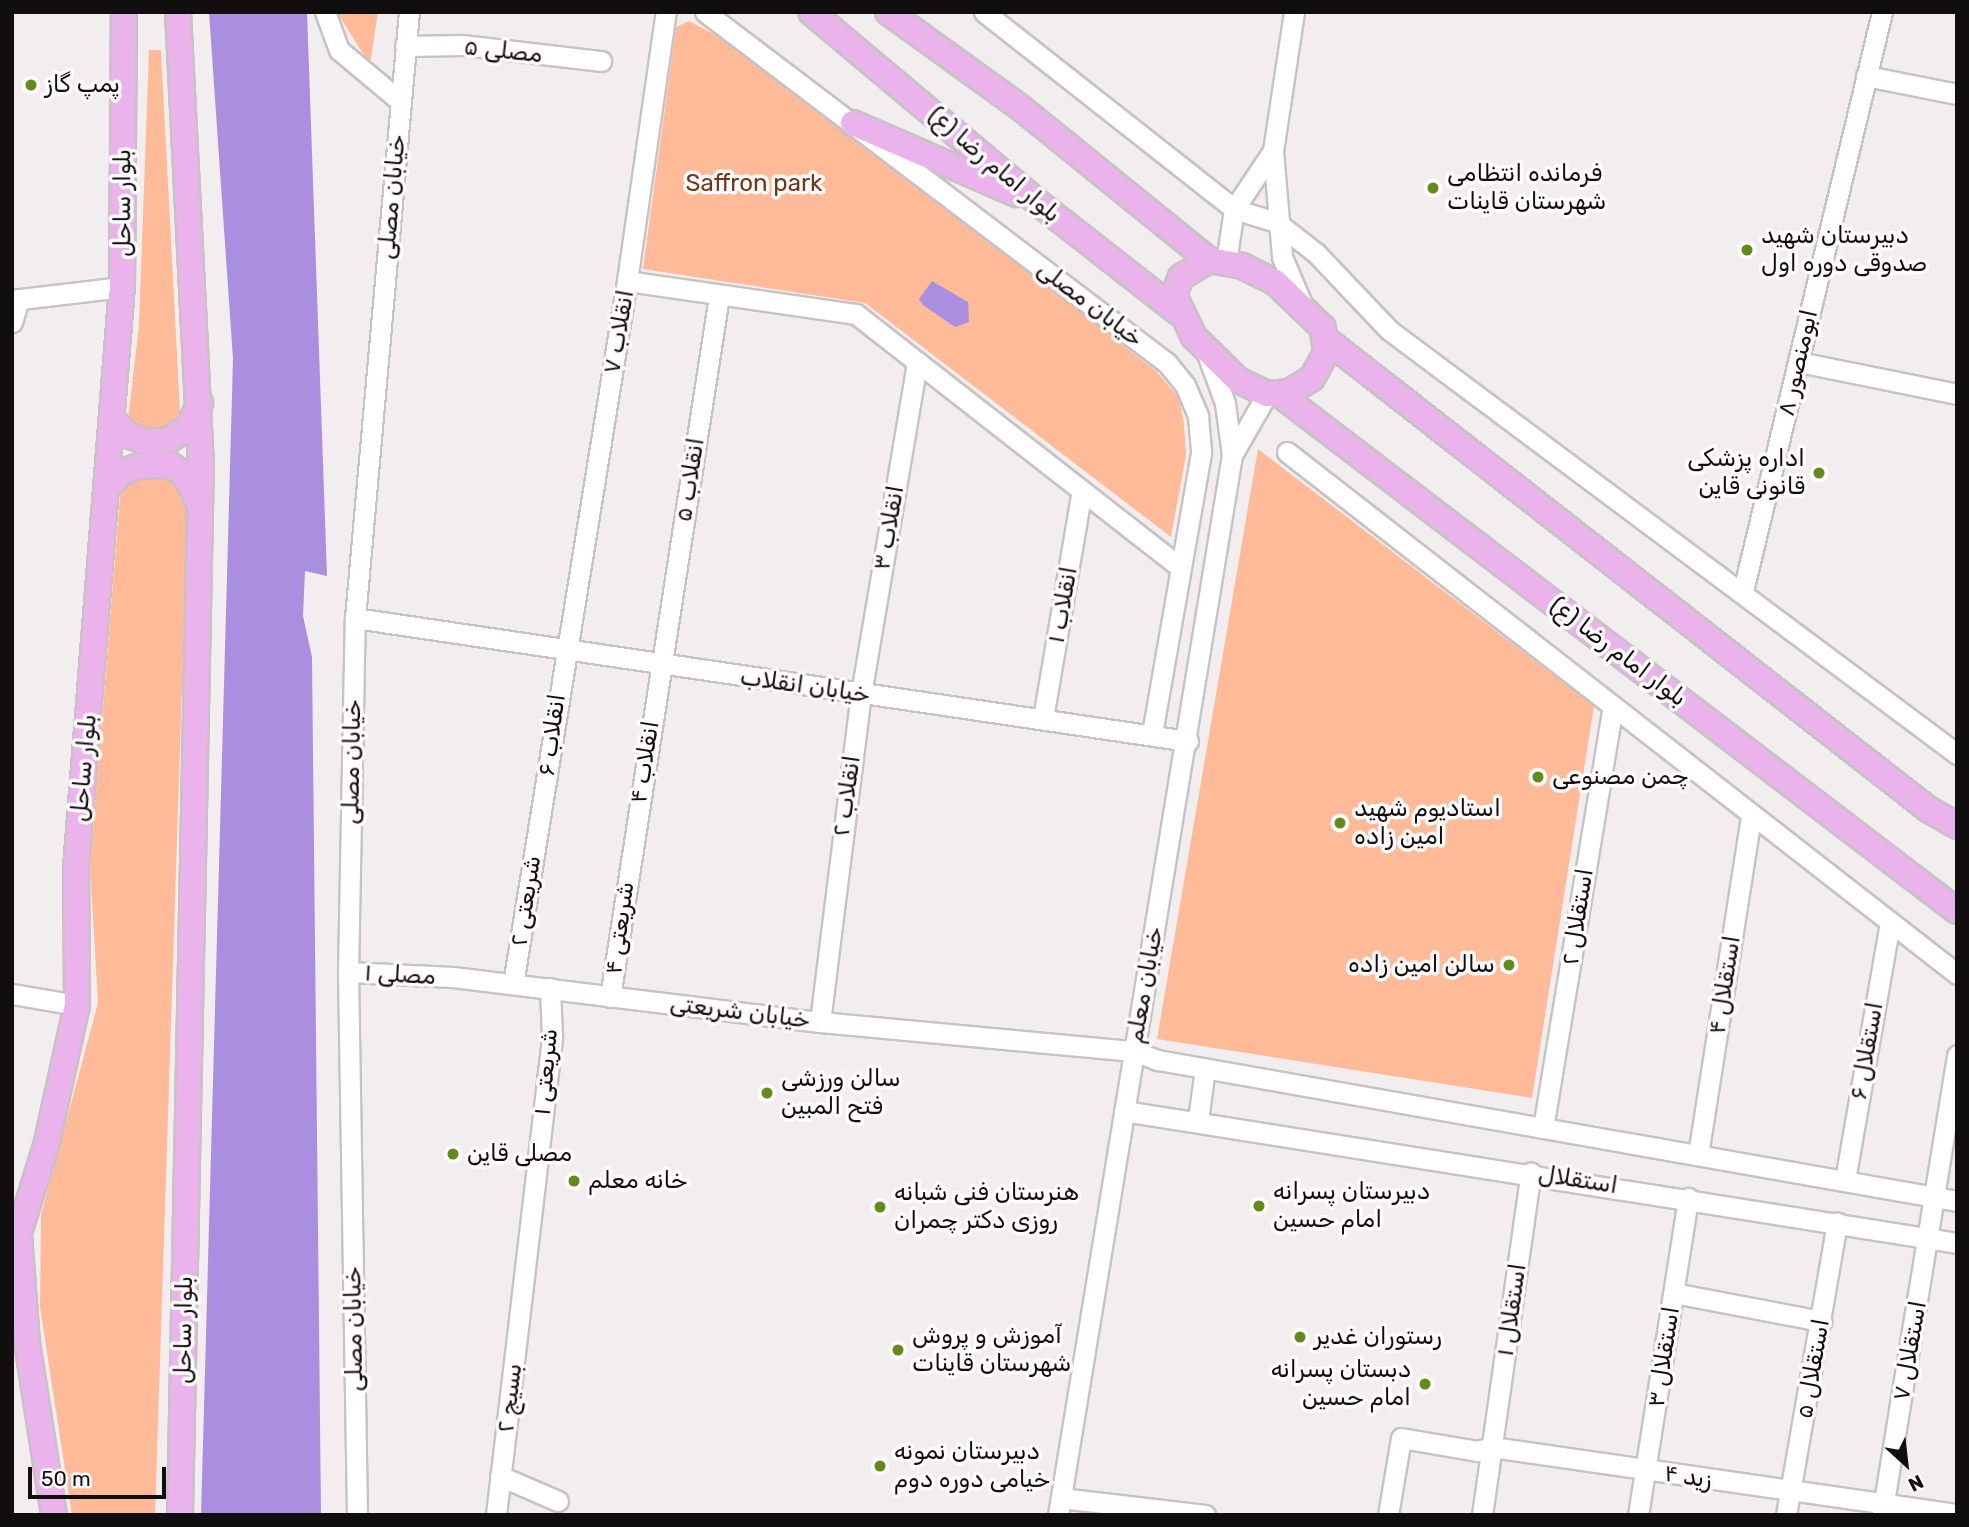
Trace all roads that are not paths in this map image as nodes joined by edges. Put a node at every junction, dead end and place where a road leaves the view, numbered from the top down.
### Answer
1 (124, 12) edge
2 (178, 12) edge
3 (325, 12) edge
4 (409, 12) edge
5 (666, 12) edge
6 (705, 12) edge
7 (811, 12) edge
8 (888, 12) edge
9 (984, 12) edge
10 (1294, 12) edge
11 (1882, 12) edge
12 (405, 46) junction
13 (601, 61) dead end
14 (1866, 76) junction
15 (1957, 94) edge
16 (400, 101) junction
17 (853, 122) junction
18 (1273, 151) junction
19 (1041, 205) junction
20 (1234, 209) junction
21 (1276, 222) junction
22 (1217, 261) junction
23 (627, 281) junction
24 (122, 287) junction
25 (719, 296) junction
26 (16, 300) edge
27 (1304, 307) junction
28 (1179, 313) junction
29 (12, 322) edge
30 (1324, 338) junction
31 (1206, 351) junction
32 (917, 362) junction
33 (1799, 362) junction
34 (1273, 394) junction
35 (1957, 394) edge
36 (200, 403) junction
37 (113, 420) junction
38 (1287, 452) dead end
39 (1232, 455) junction
40 (109, 485) junction
41 (1082, 491) junction
42 (201, 506) junction
43 (1181, 568) junction
44 (1743, 591) junction
45 (355, 618) junction
46 (565, 651) junction
47 (661, 665) junction
48 (861, 694) junction
49 (1613, 706) junction
50 (1043, 718) junction
51 (1152, 735) junction
52 (1188, 741) junction
53 (1957, 754) edge
54 (1751, 815) junction
55 (540, 819) joint
56 (1957, 826) edge
57 (630, 860) joint
58 (1957, 911) edge
59 (1890, 922) junction
60 (348, 972) junction
61 (1957, 974) edge
62 (453, 977) joint
63 (513, 984) junction
64 (550, 988) junction
65 (12, 994) edge
66 (610, 997) junction
67 (78, 1005) junction
68 (820, 1022) junction
69 (1134, 1051) junction
70 (1957, 1055) edge
71 (1205, 1068) junction
72 (1124, 1111) junction
73 (1198, 1120) junction
74 (1543, 1128) junction
75 (1698, 1155) junction
76 (1531, 1172) junction
77 (1845, 1180) junction
78 (1936, 1197) junction
79 (1688, 1198) junction
80 (1957, 1201) edge
81 (1837, 1222) junction
82 (1930, 1239) junction
83 (1957, 1243) edge
84 (524, 1281) joint
85 (1674, 1293) junction
86 (1821, 1321) junction
87 (1492, 1447) junction
88 (1646, 1470) junction
89 (500, 1476) junction
90 (1791, 1493) junction
91 (558, 1502) dead end
92 (1060, 1506) edge
93 (1883, 1509) edge
94 (1914, 1511) edge
95 (1957, 1514) edge
96 (54, 1515) edge
97 (180, 1515) edge
98 (357, 1515) edge
99 (496, 1515) edge
100 (1205, 1515) edge
101 (1388, 1515) edge
102 (1482, 1515) edge
103 (1638, 1515) edge
104 (1786, 1515) edge

1 - 24 main road, بلوار ساحل
2 - 36 main road, بلوار ساحل
3 - 16 street
4 - 12 street, خیابان مصلی
5 - 23 street, انقلاب ۷
6 - 17 street, خیابان مصلی
7 - 19 main road, بلوار امام رضا (ع)
8 - 22 main road
9 - 20 street
10 - 18 street
11 - 14 street, ابومنصور ۸
12 - 13 street, مصلی ۵
12 - 16 street, خیابان مصلی
14 - 15 street
14 - 33 street, ابومنصور ۸
16 - 45 street, خیابان مصلی
17 - 19 main road
17 - 43 street, خیابان مصلی
18 - 20 street
18 - 21 street
19 - 28 main road, بلوار امام رضا (ع)
20 - 21 street
20 - 22 street
21 - 27 street
21 - 44 street
22 - 27 main road
22 - 28 main road
23 - 25 street
23 - 46 street, انقلاب ۷
24 - 26 street
24 - 37 main road, بلوار ساحل
25 - 32 street
25 - 47 street, انقلاب ۵
26 - 29 street
27 - 30 main road
28 - 31 main road
30 - 34 main road
30 - 56 main road
31 - 34 main road
31 - 39 street
32 - 41 street
32 - 48 street, انقلاب ۳
33 - 35 street
33 - 44 street, ابومنصور ۸
34 - 39 street
34 - 58 main road, بلوار امام رضا (ع)
36 - 37 main road
36 - 42 main road, بلوار ساحل
37 - 40 main road, بلوار ساحل
38 - 49 street
39 - 52 street, خیابان معلم
40 - 42 main road
40 - 67 main road, بلوار ساحل
41 - 43 street
41 - 50 street, انقلاب ۱
42 - 97 main road, بلوار ساحل
43 - 51 street, خیابان مصلی
44 - 53 street
45 - 46 street, خیابان انقلاب
45 - 60 street, خیابان مصلی
46 - 47 street, خیابان انقلاب
46 - 55 street, انقلاب ۶
47 - 48 street, خیابان انقلاب
47 - 57 street, انقلاب ۴
48 - 50 street, خیابان انقلاب
48 - 68 street, انقلاب ۲
49 - 54 street
49 - 74 street, استقلال ۲
50 - 51 street, خیابان انقلاب
51 - 52 street, خیابان انقلاب
52 - 69 street, خیابان معلم
54 - 59 street
54 - 75 street, استقلال ۴
55 - 63 street, شریعتی ۲
57 - 66 street, شریعتی ۴
59 - 61 street
59 - 77 street, استقلال ۶
60 - 62 street, مصلی ۱
60 - 98 street, خیابان مصلی
62 - 63 street, خیابان شریعتی
63 - 64 street, خیابان شریعتی
64 - 66 street, خیابان شریعتی
64 - 84 street, شریعتی ۱
65 - 67 street
66 - 68 street, خیابان شریعتی
67 - 96 main road, بلوار ساحل
68 - 69 street, خیابان شریعتی
69 - 71 street, استقلال
69 - 72 street, خیابان معلم
70 - 78 street, استقلال ۷
71 - 73 street
71 - 74 street, استقلال
72 - 73 street, استقلال
72 - 92 street, خیابان معلم
73 - 76 street, استقلال
74 - 75 street, استقلال
75 - 77 street, استقلال
76 - 79 street, استقلال
76 - 87 street, استقلال ۱
77 - 78 street, استقلال
78 - 80 street, استقلال
78 - 82 street, استقلال ۷
79 - 81 street, استقلال
79 - 85 street, استقلال ۳
81 - 82 street, استقلال
81 - 86 street, استقلال ۵
82 - 83 street, استقلال
82 - 93 street, استقلال ۷
84 - 89 street, بسیج ۲
85 - 86 street
85 - 88 street, استقلال ۳
86 - 90 street, استقلال ۵
87 - 88 street, زید ۴
87 - 101 street, زید ۴
87 - 102 street, استقلال ۱
88 - 90 street, زید ۴
88 - 103 street, استقلال ۳
89 - 91 street
89 - 99 street, بسیج ۲
90 - 93 street, زید ۴
90 - 104 street, استقلال ۵
92 - 100 street
93 - 94 street, زید ۴
94 - 95 street, زید ۴

